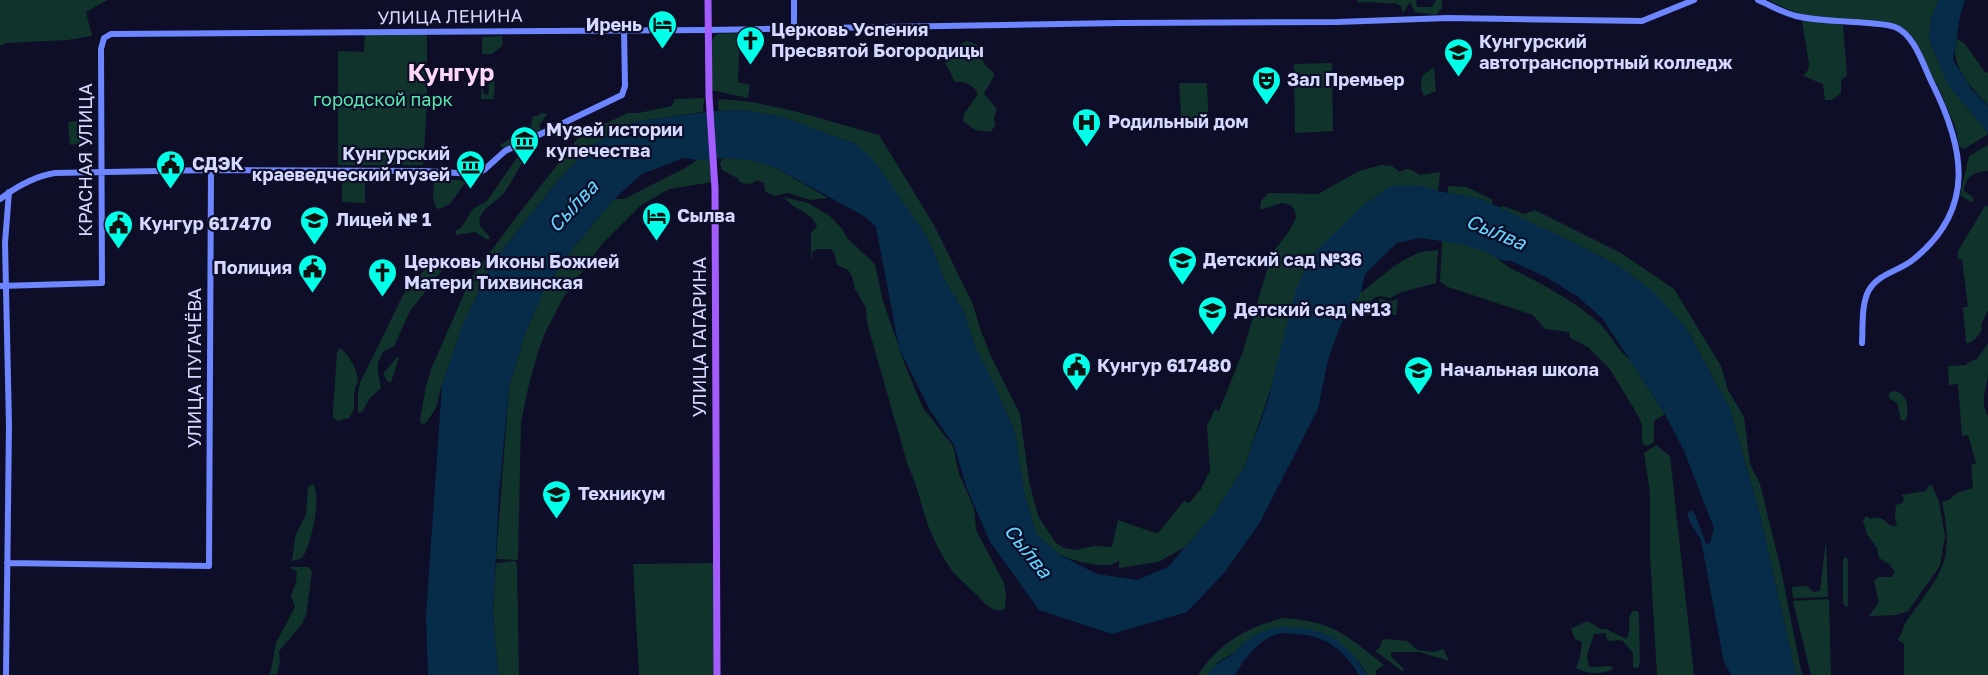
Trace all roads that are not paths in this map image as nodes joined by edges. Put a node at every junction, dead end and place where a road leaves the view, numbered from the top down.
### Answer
1 (708, 0) edge
2 (794, 0) edge
3 (1694, 0) edge
4 (1758, 0) edge
5 (794, 27) junction
6 (624, 29) junction
7 (709, 30) junction
8 (104, 38) joint
9 (211, 170) junction
10 (101, 172) junction
11 (9, 192) junction
12 (0, 199) edge
13 (3, 286) edge
14 (1862, 343) dead end
15 (8, 563) junction
16 (6, 675) edge
17 (717, 675) edge

1 - 7 main road, УЛИЦА ГАГАРИНА
2 - 5 street
3 - 5 street, УЛИЦА ЛЕНИНА
4 - 14 street
5 - 7 street, УЛИЦА ЛЕНИНА
6 - 7 street, УЛИЦА ЛЕНИНА
6 - 8 street, УЛИЦА ЛЕНИНА
6 - 9 street
7 - 17 main road, УЛИЦА ГАГАРИНА
8 - 10 street, КРАСНАЯ УЛИЦА
9 - 10 street
9 - 15 street, УЛИЦА ПУГАЧЁВА
10 - 11 street
10 - 13 street, КРАСНАЯ УЛИЦА
11 - 12 street
11 - 13 street
13 - 15 street
15 - 16 street

